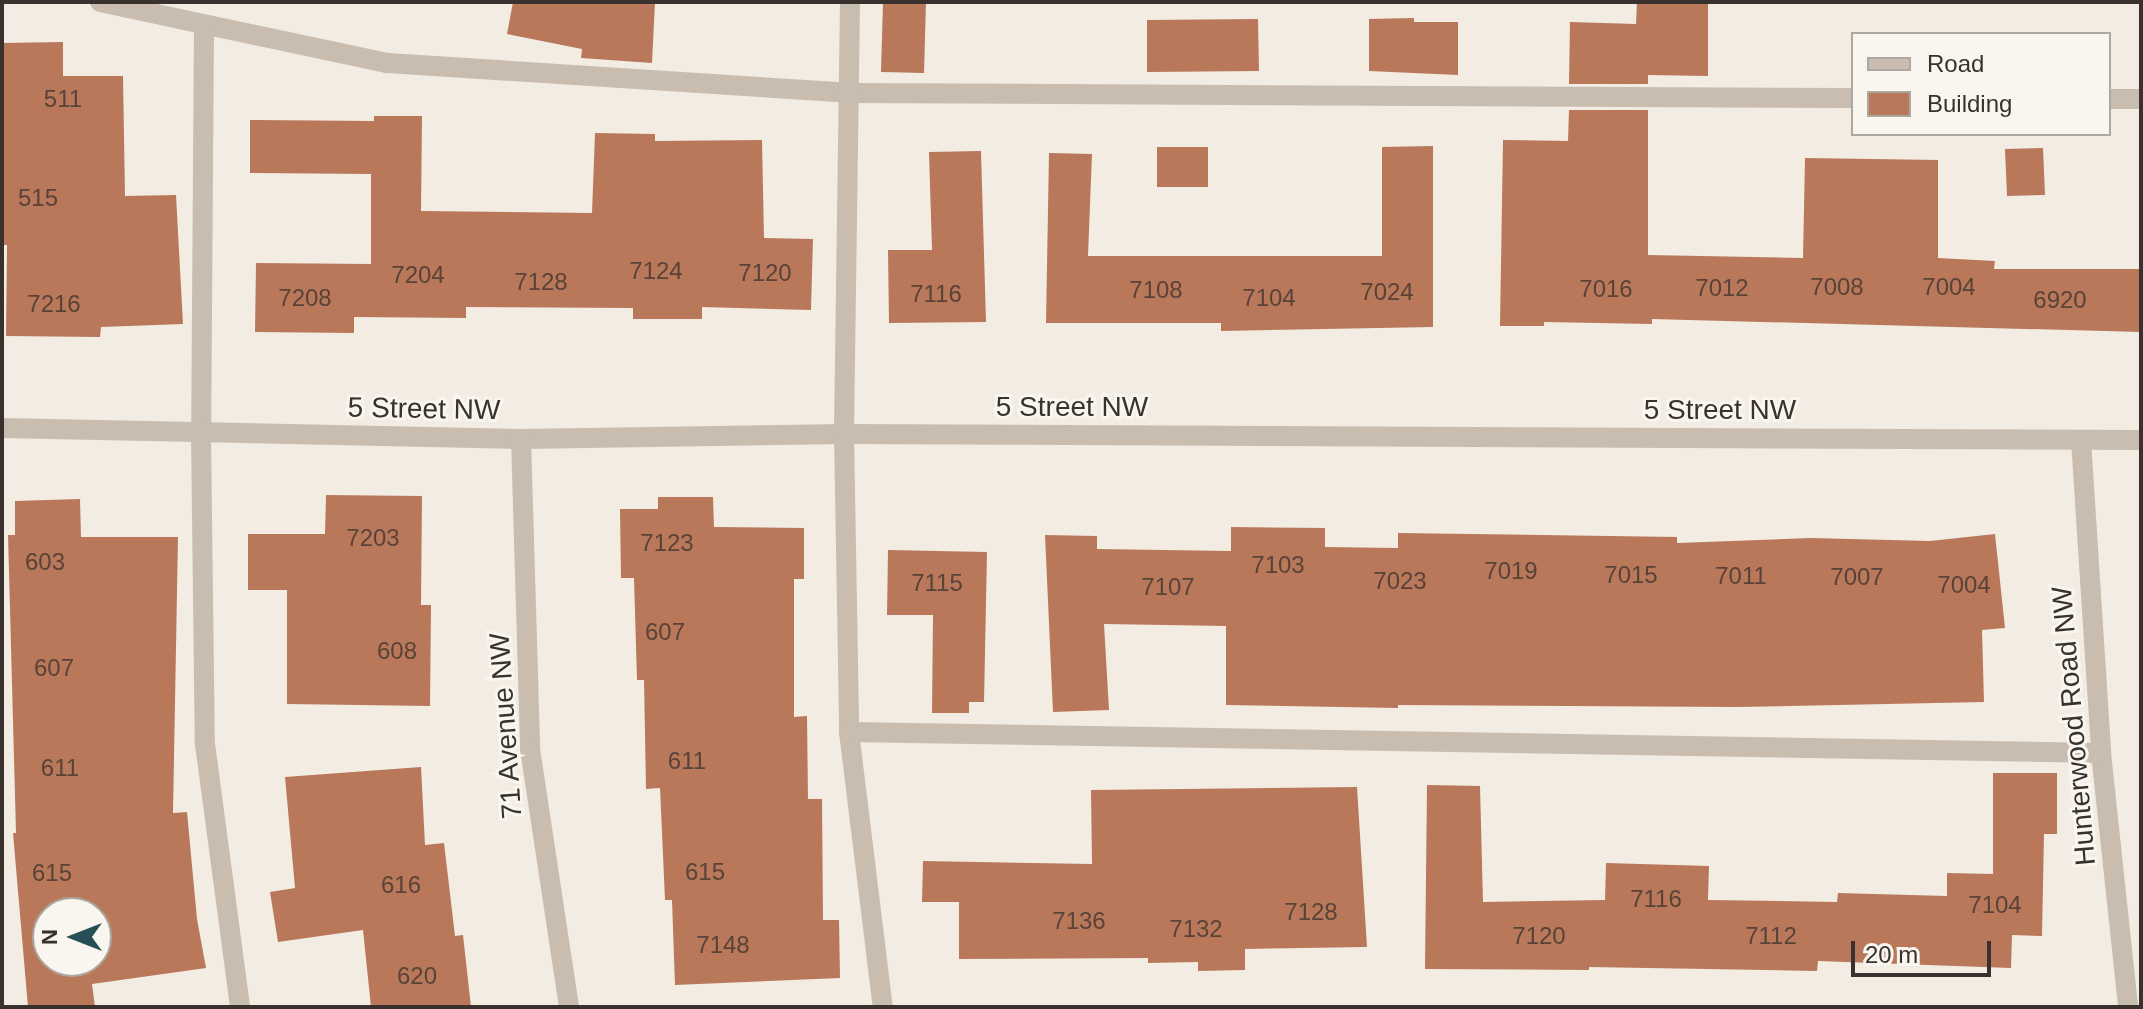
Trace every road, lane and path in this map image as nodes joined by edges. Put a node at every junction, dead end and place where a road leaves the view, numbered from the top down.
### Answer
1 (100, 2) edge
2 (850, 2) edge
3 (204, 25) junction
4 (849, 93) junction
5 (1851, 98) edge
6 (2111, 99) edge
7 (2141, 99) edge
8 (2, 428) edge
9 (201, 433) junction
10 (844, 434) junction
11 (521, 439) junction
12 (2081, 440) junction
13 (2141, 440) edge
14 (849, 732) junction
15 (2101, 753) junction
16 (240, 1007) edge
17 (569, 1007) edge
18 (883, 1007) edge
19 (2128, 1007) edge

1 - 3 street
2 - 4 street
3 - 4 street
3 - 9 street
4 - 5 street
4 - 10 street
6 - 7 street
8 - 9 street, 5 Street NW
9 - 11 street, 5 Street NW
9 - 16 street
10 - 11 street, 5 Street NW
10 - 12 street, 5 Street NW
10 - 14 street
11 - 17 street, 71 Avenue NW
12 - 13 street, 5 Street NW
12 - 15 street, Hunterwood Road NW
14 - 15 street
14 - 18 street
15 - 19 street, Hunterwood Road NW

